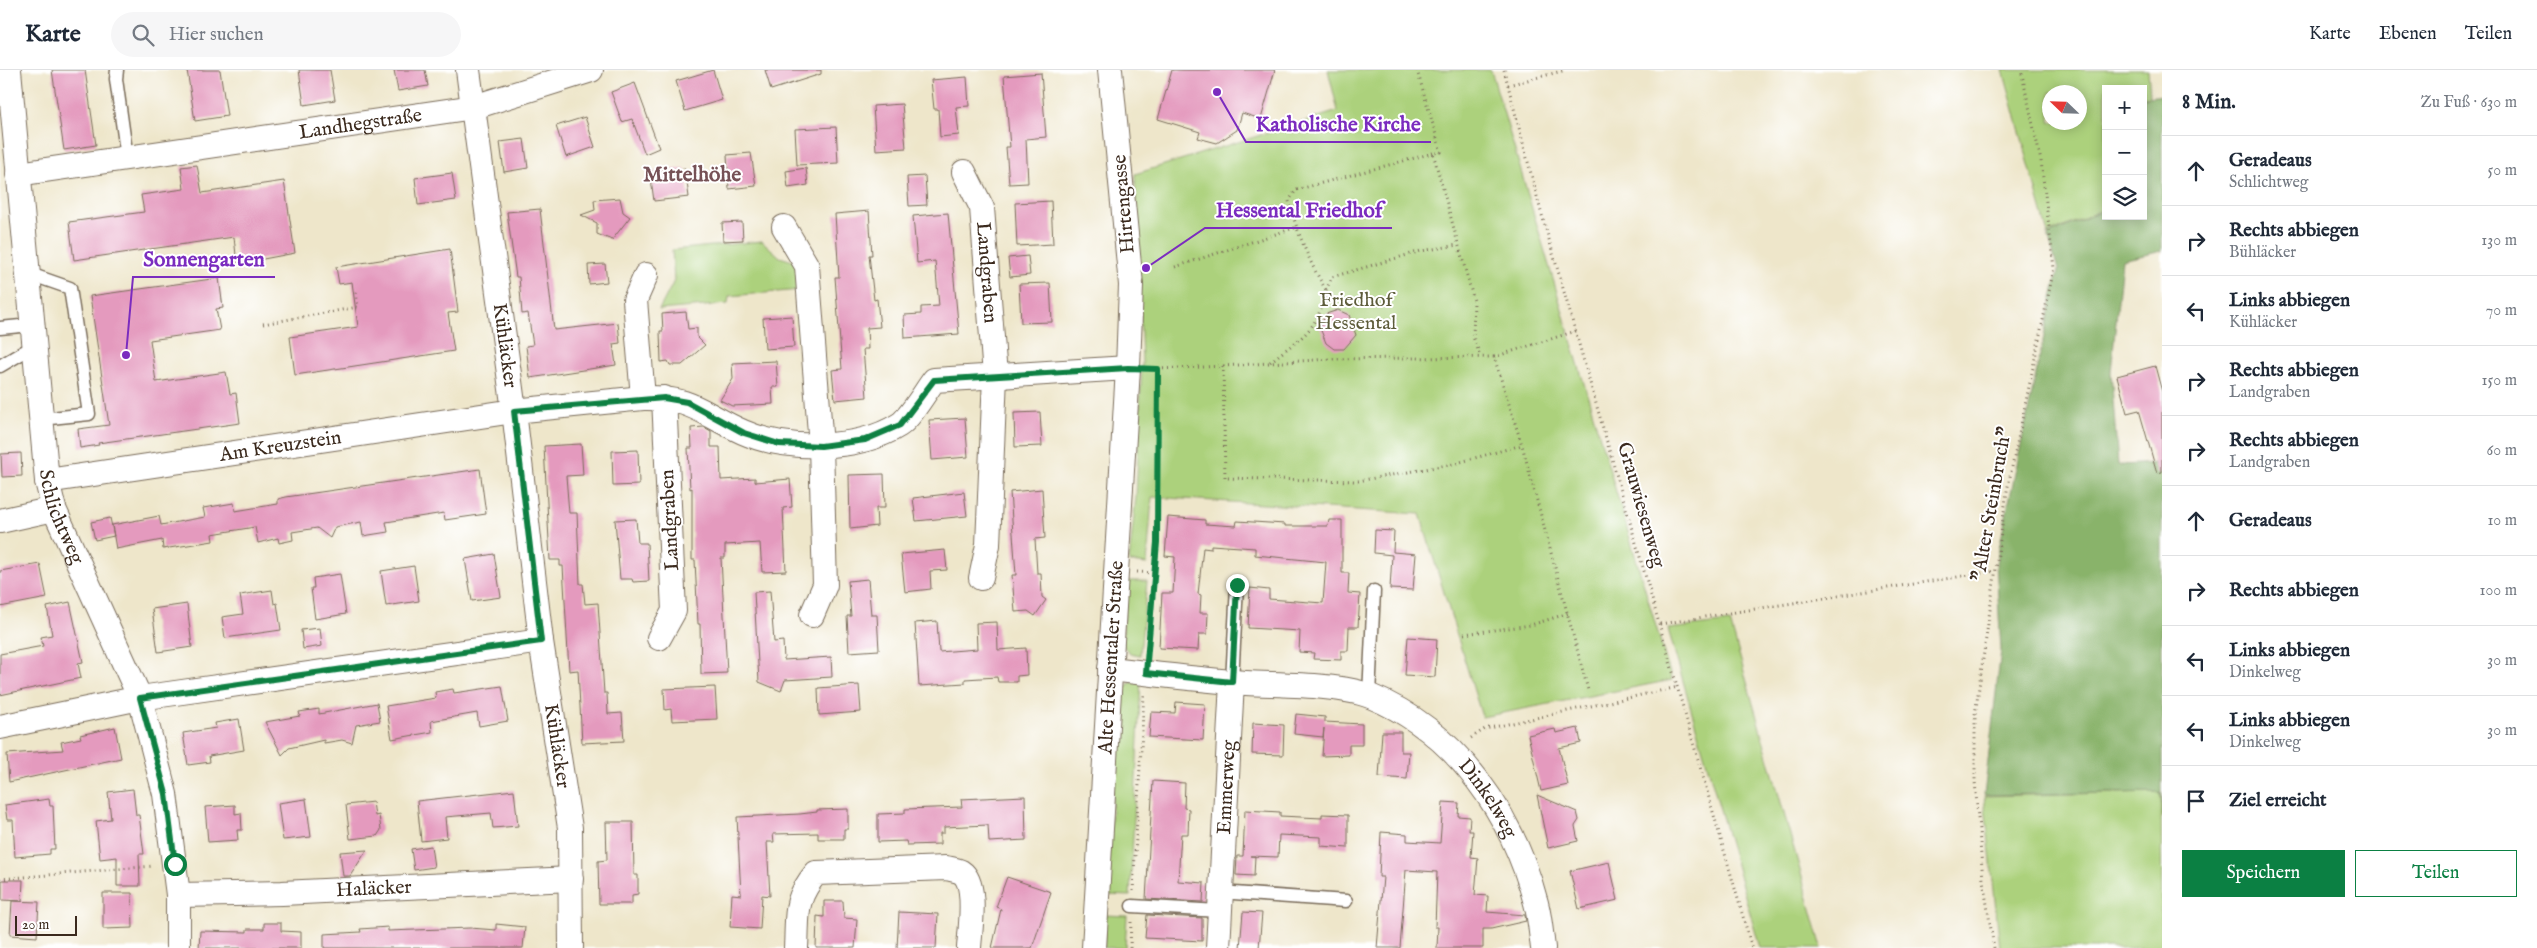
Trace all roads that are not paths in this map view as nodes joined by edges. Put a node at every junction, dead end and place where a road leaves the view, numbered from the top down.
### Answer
1 (9, 70) edge
2 (117, 70) edge
3 (468, 70) edge
4 (591, 70) edge
5 (1110, 70) edge
6 (474, 107) junction
7 (127, 158) junction
8 (964, 172) dead end
9 (18, 174) junction
10 (784, 227) dead end
11 (27, 273) junction
12 (646, 275) dead end
13 (0, 328) edge
14 (32, 335) junction
15 (0, 366) edge
16 (1128, 368) junction
17 (995, 376) junction
18 (654, 398) junction
19 (514, 411) junction
20 (41, 419) junction
21 (821, 446) junction
22 (47, 482) junction
23 (54, 510) junction
24 (0, 521) edge
25 (981, 578) dead end
26 (1237, 585) dead end
27 (1374, 591) dead end
28 (812, 615) dead end
29 (658, 638) dead end
30 (541, 641) junction
31 (1110, 669) junction
32 (1232, 682) junction
33 (1369, 695) junction
34 (140, 698) junction
35 (0, 727) edge
36 (572, 879) junction
37 (178, 895) junction
38 (1220, 901) junction
39 (1346, 901) dead end
40 (1132, 906) road end
41 (178, 948) edge
42 (571, 948) edge
43 (796, 948) edge
44 (969, 948) edge
45 (1094, 948) edge
46 (1218, 948) edge
47 (1544, 948) edge

1 - 9 street, Schlichtweg
2 - 7 lane
3 - 6 street, Kühläcker
4 - 6 street, Landhegstraße
5 - 16 street, Hirtengasse
6 - 7 street, Landhegstraße
6 - 19 street, Kühläcker
7 - 9 street, Landhegstraße
8 - 17 street, Landgraben
9 - 11 street, Schlichtweg
10 - 21 street
11 - 14 street, Schlichtweg
11 - 20 lane
12 - 18 street, Landgraben
13 - 14 lane
14 - 15 lane
14 - 20 street, Schlichtweg
16 - 17 street
16 - 31 street, Alte Hessentaler Straße
17 - 21 street
17 - 25 street, Landgraben
18 - 19 street
18 - 21 street
18 - 29 street, Landgraben
19 - 22 street, Am Kreuzstein
19 - 30 street, Kühläcker
20 - 22 street, Schlichtweg
21 - 28 street
22 - 23 street, Schlichtweg
23 - 24 street
23 - 34 street, Schlichtweg
26 - 32 lane
27 - 33 lane
30 - 34 street
30 - 36 street, Kühläcker
31 - 32 street, Dinkelweg
31 - 45 street, Alte Hessentaler Straße
32 - 33 street, Dinkelweg
32 - 38 street, Emmerweg
33 - 47 street, Dinkelweg
34 - 35 street
34 - 37 street, Schlichtweg
36 - 37 street, Haläcker
36 - 42 street, Kühläcker
37 - 41 street, Schlichtweg
38 - 39 lane
38 - 40 lane
38 - 46 street, Emmerweg
43 - 44 street

